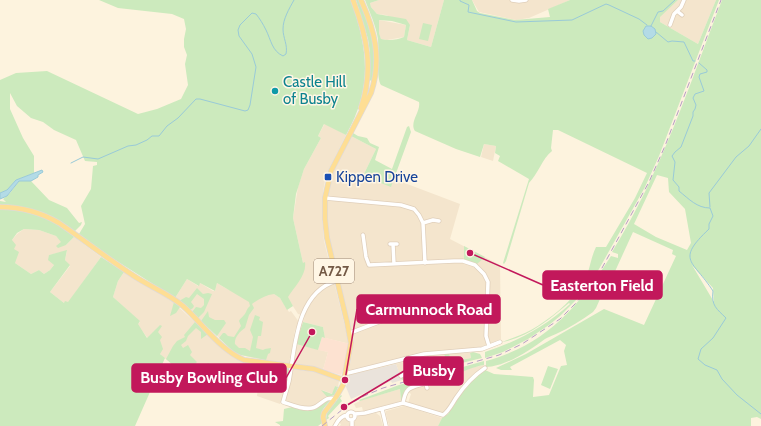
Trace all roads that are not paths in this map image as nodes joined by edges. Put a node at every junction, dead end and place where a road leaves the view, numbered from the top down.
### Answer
1 (353, 0) edge
2 (361, 0) edge
3 (512, 0) edge
4 (526, 0) edge
5 (684, 0) edge
6 (677, 11) junction
7 (682, 15) dead end
8 (670, 25) dead end
9 (367, 83) junction
10 (374, 84) junction
11 (357, 121) junction
12 (325, 198) junction
13 (0, 207) edge
14 (439, 221) dead end
15 (423, 223) junction
16 (363, 235) dead end
17 (393, 244) dead end
18 (425, 263) junction
19 (394, 264) junction
20 (336, 280) junction
21 (469, 301) dead end
22 (474, 301) dead end
23 (488, 301) junction
24 (350, 333) junction
25 (500, 342) dead end
26 (489, 346) junction
27 (405, 359) junction
28 (428, 359) dead end
29 (290, 366) junction
30 (437, 366) dead end
31 (430, 368) junction
32 (485, 368) dead end
33 (410, 371) junction
34 (346, 372) junction
35 (402, 376) dead end
36 (344, 380) junction
37 (428, 388) dead end
38 (335, 399) junction
39 (402, 403) junction
40 (382, 409) junction
41 (355, 414) junction
42 (348, 415) junction
43 (352, 420) junction
44 (325, 426) edge
45 (335, 426) edge
46 (352, 426) edge
47 (386, 426) edge

1 - 9 main road, A727
2 - 10 main road, A727
3 - 4 street
5 - 6 street
6 - 7 street
6 - 8 street
9 - 10 main road
9 - 11 main road, A727
10 - 11 main road, A727
11 - 12 main road, A727
12 - 15 street
12 - 20 main road, A727
13 - 29 main road
14 - 15 street
15 - 18 street
16 - 19 street
17 - 19 street
18 - 19 street
18 - 23 street
20 - 24 main road, A727
20 - 29 street
21 - 24 street
22 - 23 street
23 - 26 street
24 - 34 main road, A727
25 - 26 street
26 - 27 street
27 - 33 street
27 - 34 street
28 - 31 street
29 - 36 main road
29 - 38 street
30 - 31 street
31 - 33 street
32 - 39 street
33 - 35 street
34 - 36 main road, A727
36 - 38 main road, A727
37 - 39 street
38 - 44 main road, A727
39 - 40 street
40 - 41 street
40 - 47 street
41 - 42 street
41 - 43 street
42 - 43 street
42 - 45 street
43 - 46 street

